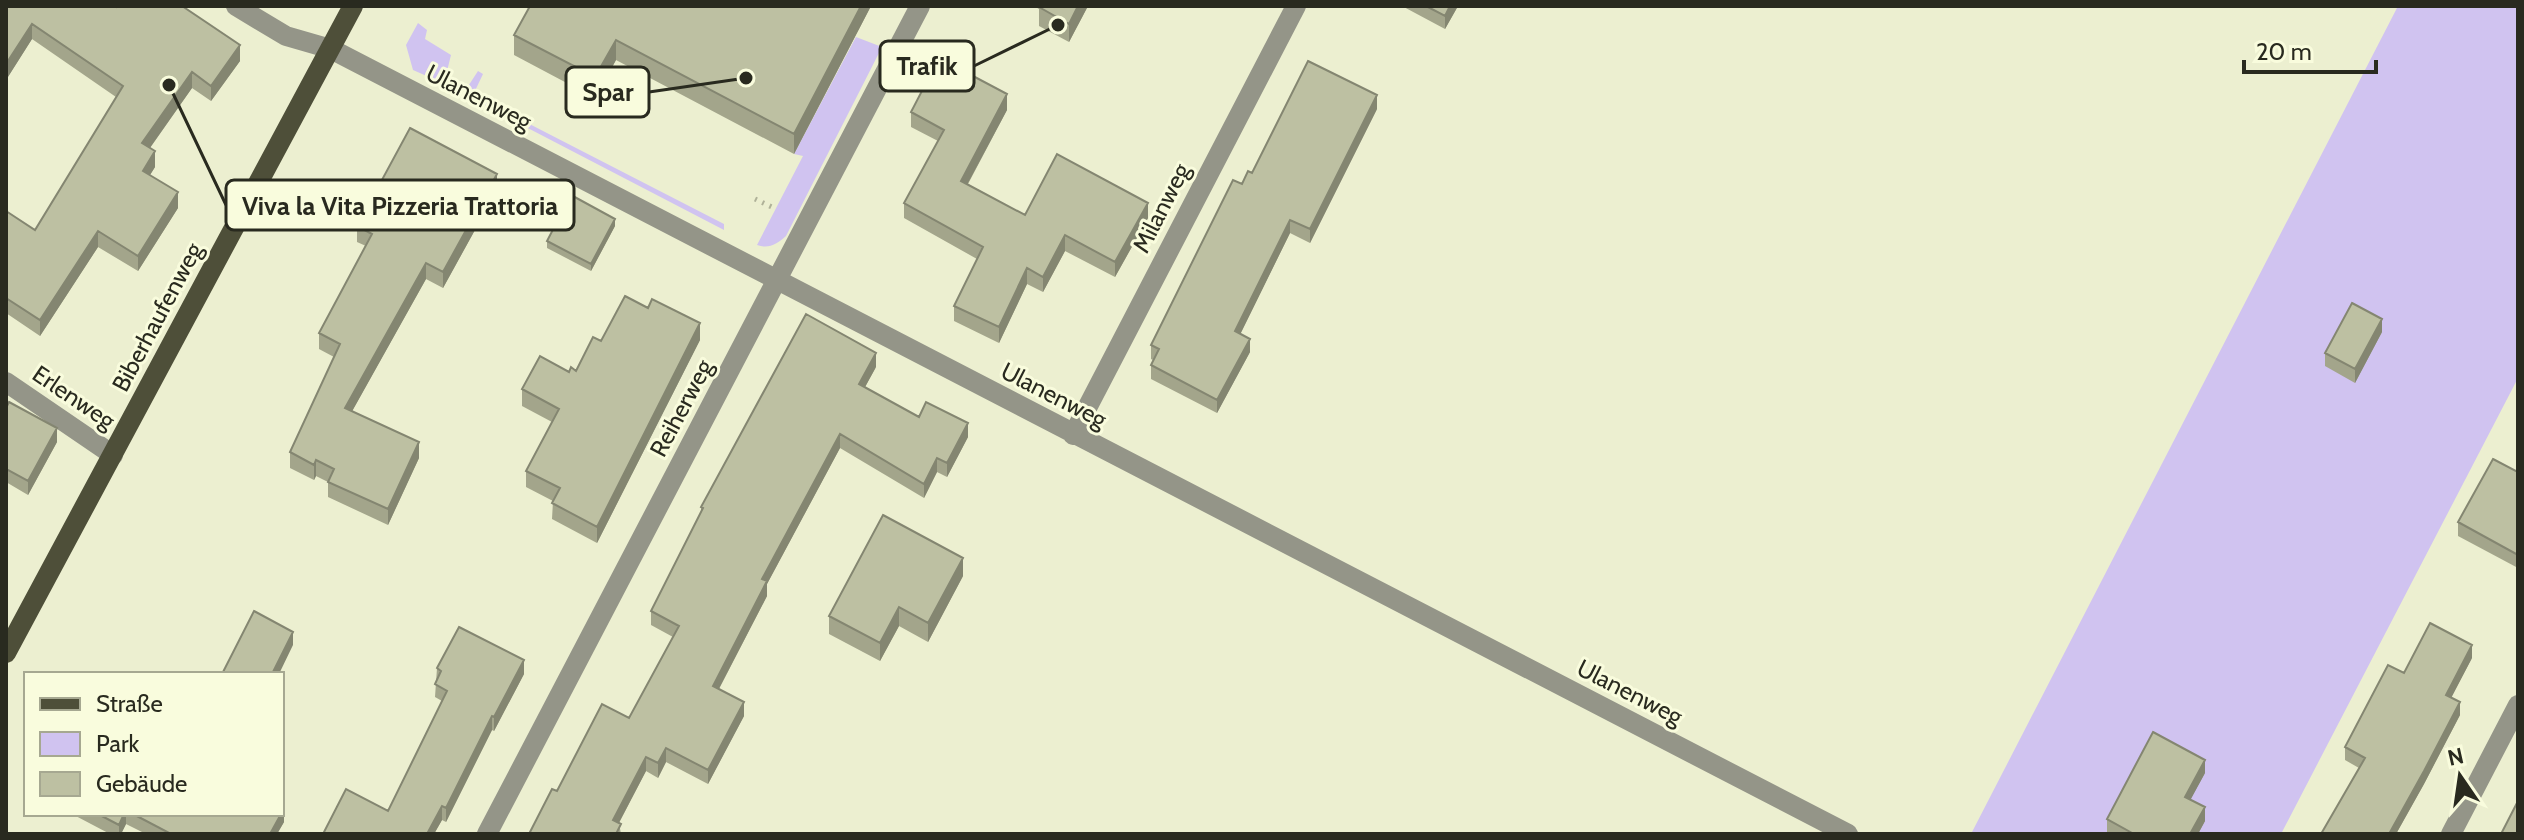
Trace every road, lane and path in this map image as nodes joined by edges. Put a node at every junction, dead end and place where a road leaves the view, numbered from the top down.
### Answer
1 (236, 6) edge
2 (353, 6) edge
3 (920, 6) edge
4 (1296, 6) edge
5 (331, 49) junction
6 (777, 281) junction
7 (6, 382) edge
8 (1073, 435) junction
9 (113, 455) junction
10 (6, 653) edge
11 (2518, 705) edge
12 (487, 834) edge
13 (1848, 834) edge
14 (2451, 834) edge

1 - 5 street, Ulanenweg
2 - 5 main road, Biberhaufenweg
3 - 6 street, Reiherweg
4 - 8 street, Milanweg
5 - 6 street, Ulanenweg
5 - 9 main road, Biberhaufenweg
6 - 8 street, Ulanenweg
6 - 12 street, Reiherweg
7 - 9 street, Erlenweg
8 - 13 street, Ulanenweg
9 - 10 main road, Biberhaufenweg
11 - 14 street

